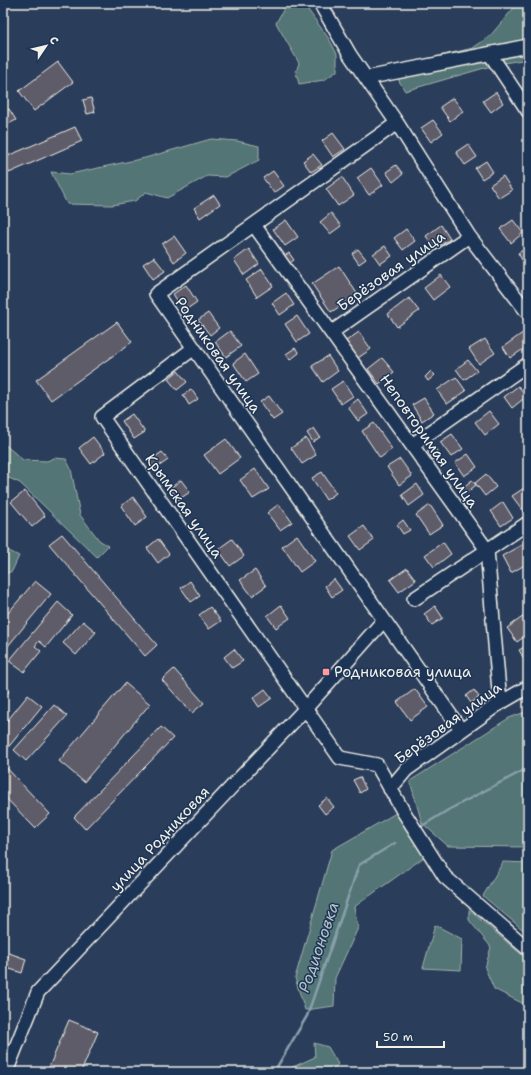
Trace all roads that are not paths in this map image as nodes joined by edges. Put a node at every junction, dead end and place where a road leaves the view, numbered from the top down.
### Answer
1 (320, 3) edge
2 (528, 46) edge
3 (490, 54) junction
4 (366, 78) junction
5 (528, 111) edge
6 (397, 122) junction
7 (254, 225) junction
8 (469, 236) junction
9 (528, 313) edge
10 (332, 332) junction
11 (194, 348) junction
12 (528, 364) edge
13 (412, 445) junction
14 (528, 523) edge
15 (487, 550) junction
16 (414, 599) dead end
17 (384, 620) junction
18 (528, 687) edge
19 (497, 705) junction
20 (306, 708) junction
21 (461, 730) junction
22 (390, 789) junction
23 (528, 949) edge
24 (6, 1072) edge

1 - 4 street, Берёзовая улица
2 - 3 street
3 - 4 street
3 - 5 street
4 - 6 street, Берёзовая улица
6 - 7 street
6 - 8 street, Берёзовая улица
7 - 10 street, Неповторимая улица
7 - 11 street, Родниковая улица
8 - 9 street, Берёзовая улица
8 - 10 street, Берёзовая улица
10 - 13 street, Неповторимая улица
11 - 17 street, Родниковая улица
11 - 20 street, Крымская улица
12 - 13 street
13 - 15 street, Неповторимая улица
14 - 15 street
15 - 16 street
15 - 19 street
17 - 20 street, улица Родниковая
17 - 21 street, Родниковая улица
18 - 19 street, Берёзовая улица
19 - 21 street, Берёзовая улица
20 - 22 street
20 - 24 street, улица Родниковая
21 - 22 street, Берёзовая улица
22 - 23 street

